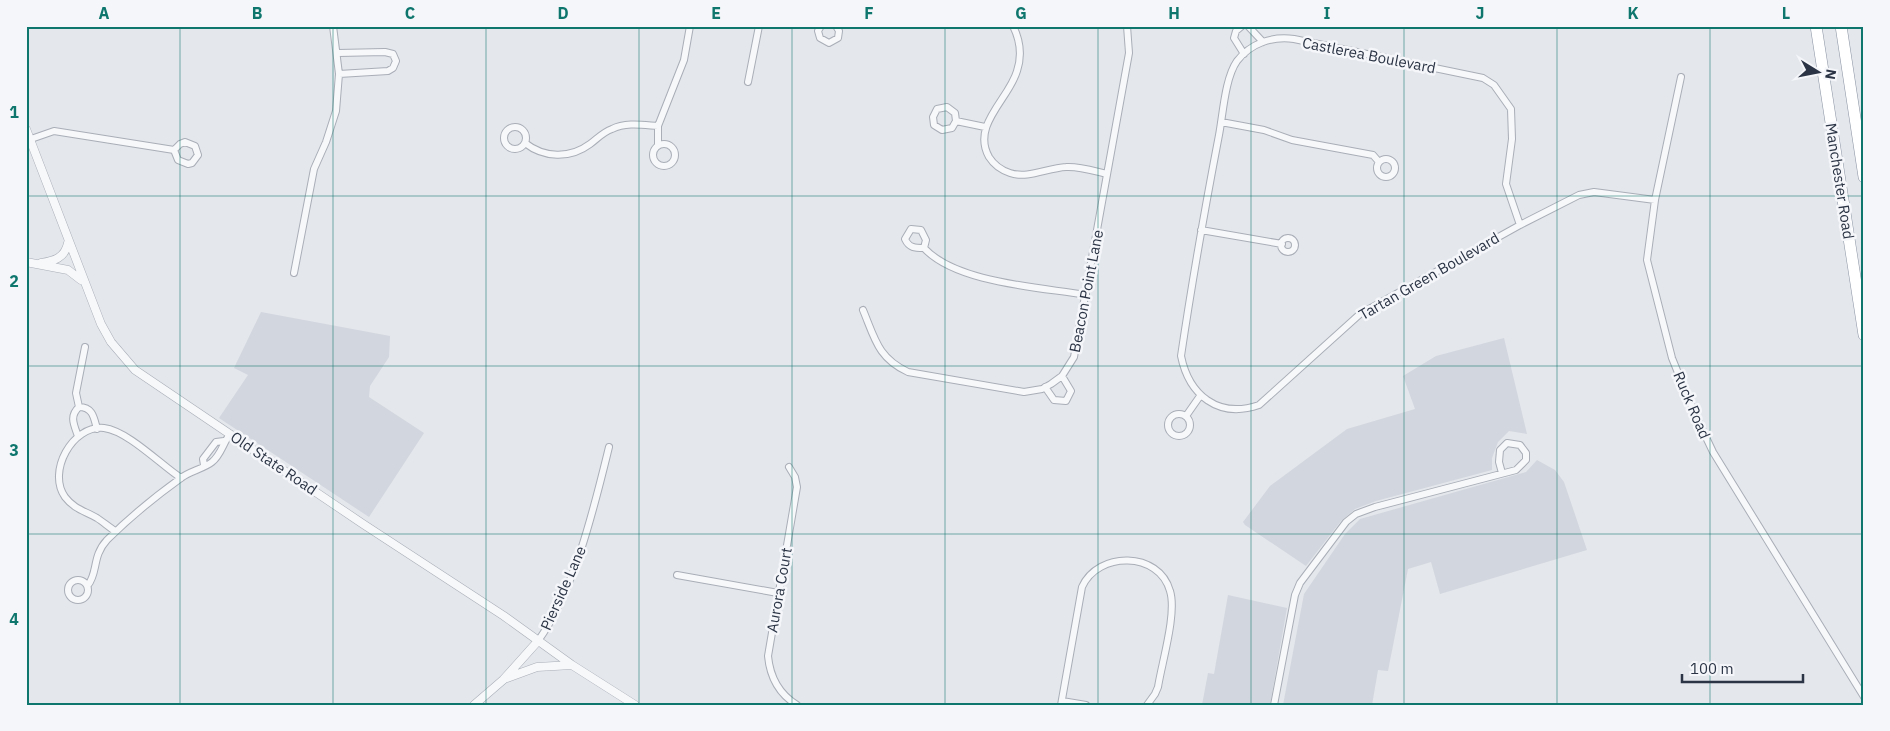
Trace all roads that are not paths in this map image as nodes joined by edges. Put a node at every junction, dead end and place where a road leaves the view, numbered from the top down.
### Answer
1 (333, 26) edge
2 (690, 26) edge
3 (759, 26) edge
4 (821, 26) edge
5 (836, 26) edge
6 (1013, 26) edge
7 (1127, 26) edge
8 (1242, 26) edge
9 (1248, 26) edge
10 (1816, 26) edge
11 (1841, 26) edge
12 (1263, 42) junction
13 (338, 53) junction
14 (1244, 54) junction
15 (339, 74) junction
16 (1681, 77) dead end
17 (748, 82) dead end
18 (956, 121) dead end
19 (1221, 122) junction
20 (658, 126) junction
21 (985, 127) junction
22 (26, 128) edge
23 (31, 139) junction
24 (525, 143) dead end
25 (658, 145) dead end
26 (174, 150) dead end
27 (1379, 162) dead end
28 (1107, 174) junction
29 (1864, 177) edge
30 (1655, 200) junction
31 (1520, 224) junction
32 (1201, 230) junction
33 (68, 244) junction
34 (1282, 244) dead end
35 (924, 248) dead end
36 (26, 262) edge
37 (36, 264) junction
38 (294, 273) dead end
39 (84, 283) junction
40 (1086, 295) junction
41 (863, 310) dead end
42 (1864, 335) edge
43 (85, 347) dead end
44 (1062, 376) junction
45 (1046, 387) junction
46 (1200, 396) junction
47 (79, 407) junction
48 (1186, 416) dead end
49 (97, 429) junction
50 (230, 434) junction
51 (78, 436) junction
52 (609, 446) dead end
53 (789, 467) dead end
54 (1502, 473) junction
55 (181, 478) junction
56 (115, 532) junction
57 (678, 575) dead end
58 (88, 585) dead end
59 (778, 592) junction
60 (538, 641) junction
61 (572, 665) junction
62 (503, 680) junction
63 (1864, 697) edge
64 (1061, 703) edge
65 (474, 705) edge
66 (635, 705) edge
67 (797, 705) edge
68 (1086, 705) edge
69 (1147, 705) edge
70 (1274, 705) edge

1 - 13 street
2 - 20 street
3 - 17 street
4 - 5 street
6 - 21 street
7 - 28 street, Beacon Point Lane
8 - 14 street
9 - 12 street
10 - 42 highway, Manchester Road
11 - 29 highway, Manchester Road
12 - 14 street, Castlerea Boulevard
12 - 31 street, Castlerea Boulevard
13 - 15 street
13 - 15 street
14 - 19 street, Castlerea Boulevard
15 - 38 street
16 - 30 street, Ruck Road
18 - 21 street
19 - 27 street
19 - 32 street, Castlerea Boulevard
20 - 24 street
20 - 25 street
21 - 28 street
22 - 23 street, Old State Road
23 - 26 street
23 - 33 street, Old State Road
28 - 40 street, Beacon Point Lane
30 - 31 street, Tartan Green Boulevard
30 - 63 street, Ruck Road
31 - 46 street, Tartan Green Boulevard
32 - 34 street
32 - 46 street, Castlerea Boulevard
33 - 37 street
33 - 39 street, Old State Road
35 - 40 street
36 - 37 street
37 - 39 street
39 - 50 street, Old State Road
40 - 44 street, Beacon Point Lane
41 - 45 street, Beacon Point Lane
43 - 47 street
44 - 45 street, Beacon Point Lane
44 - 45 street
46 - 48 street
47 - 49 street
47 - 51 street
49 - 51 street
49 - 55 street
50 - 55 street
50 - 60 street, Old State Road
51 - 56 street
52 - 60 street, Pierside Lane
53 - 59 street, Aurora Court
54 - 54 street
54 - 70 street
55 - 56 street
56 - 58 street
57 - 59 street
59 - 67 street, Aurora Court
60 - 61 street, Old State Road
60 - 62 street, Pierside Lane
61 - 62 street
61 - 66 street, Old State Road
62 - 65 street, Pierside Lane
64 - 68 street
64 - 69 street

